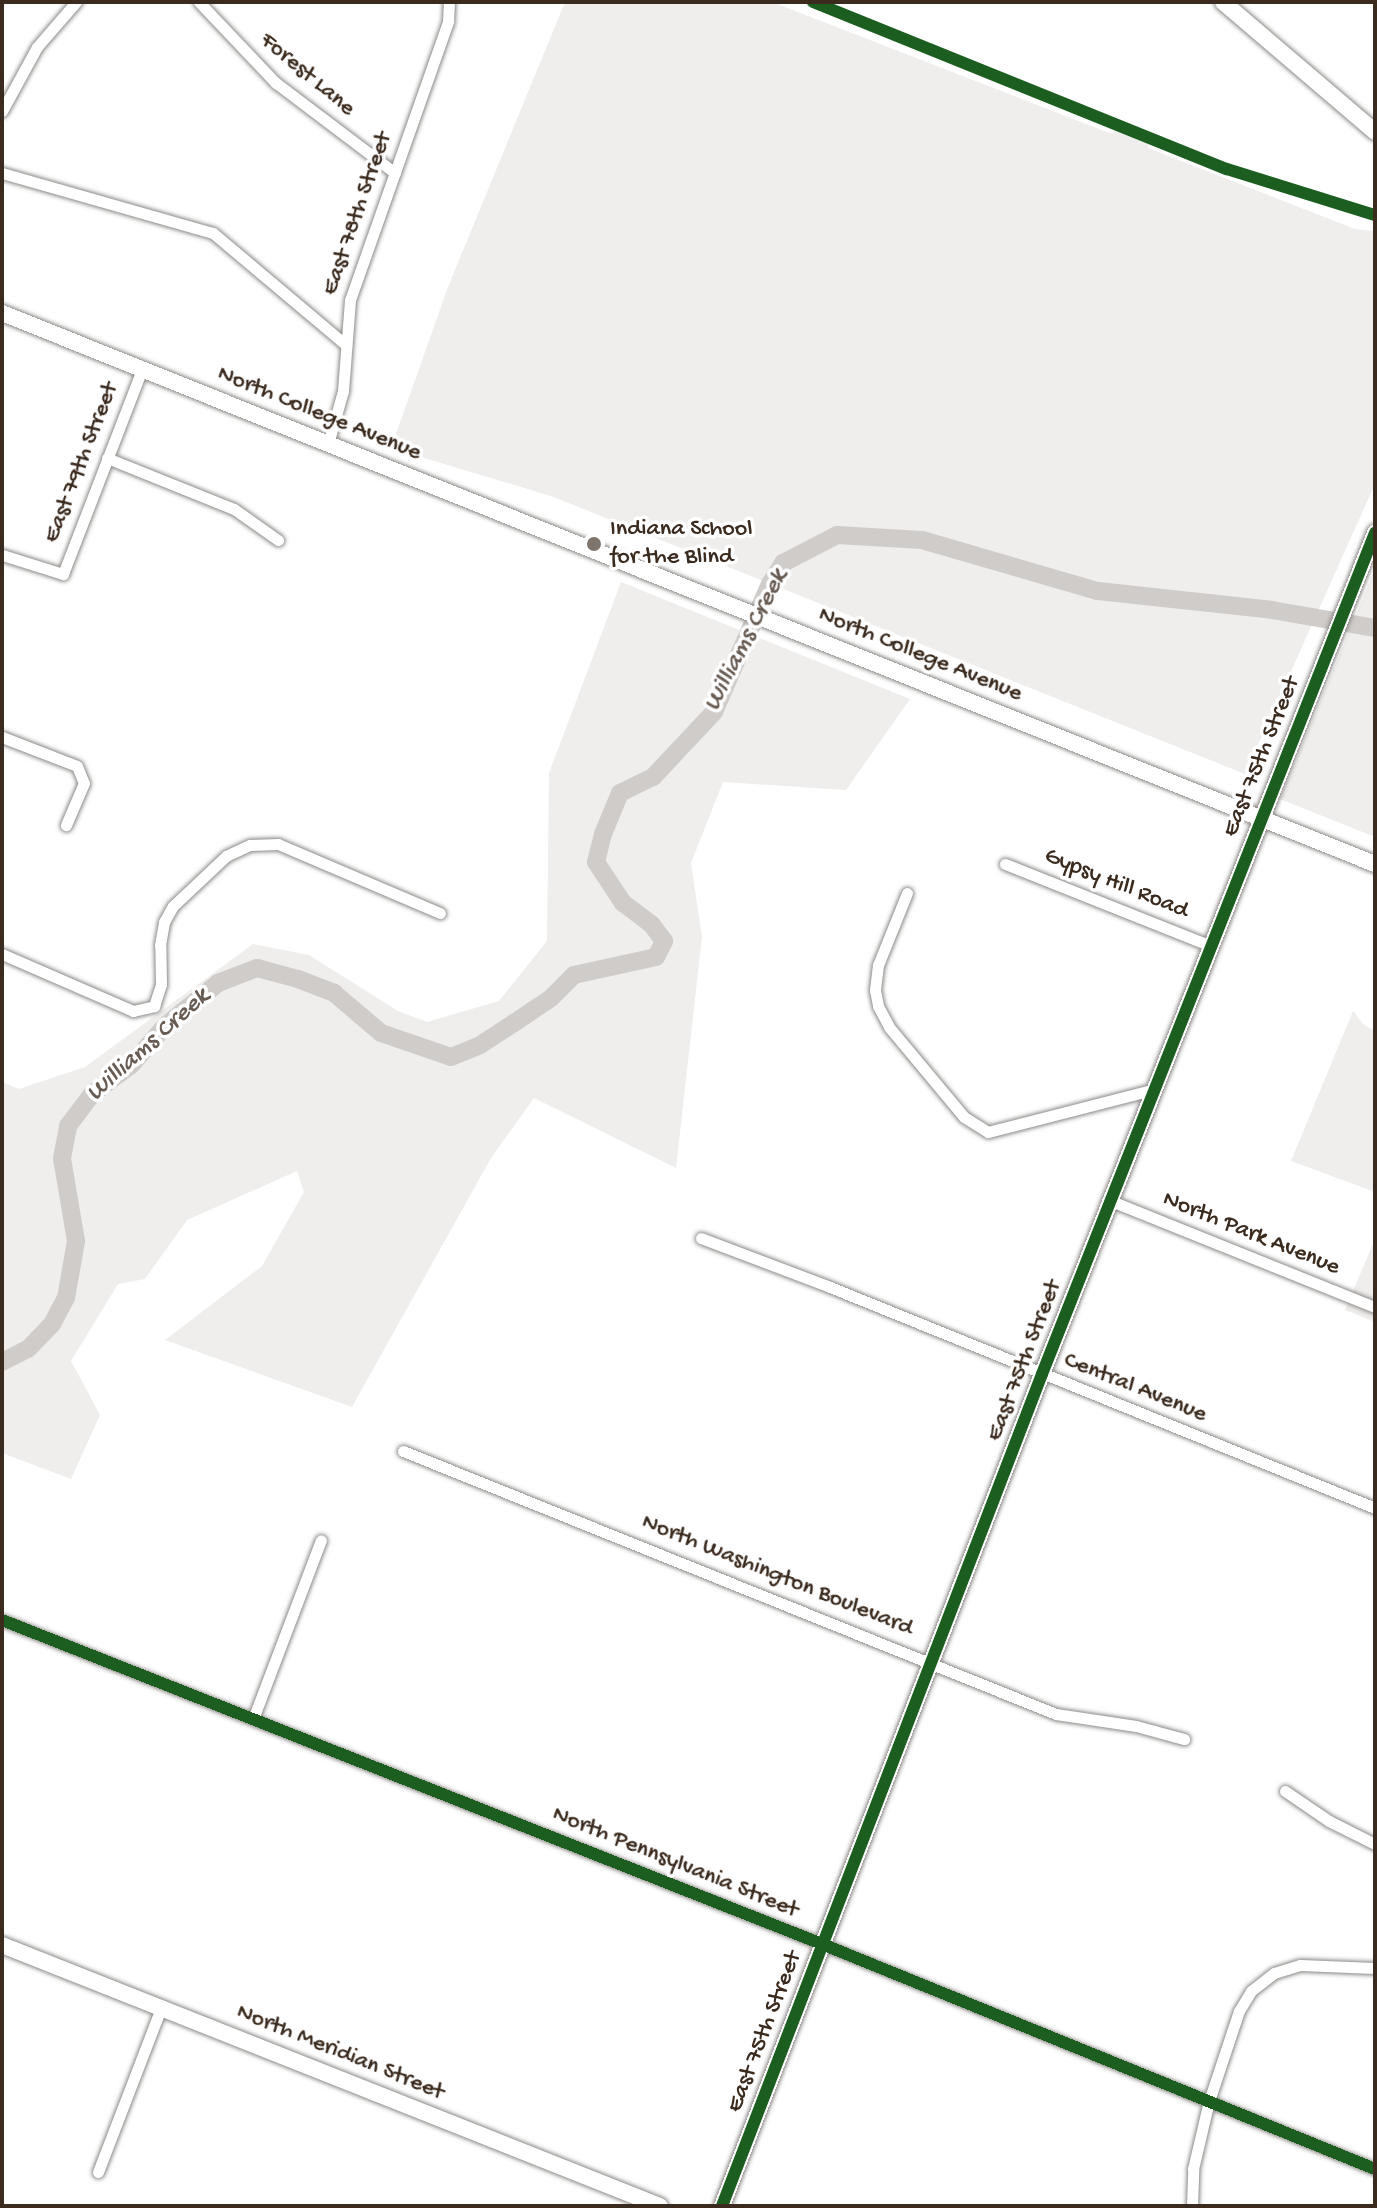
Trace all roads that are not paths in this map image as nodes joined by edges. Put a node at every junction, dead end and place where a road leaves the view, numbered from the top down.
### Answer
1 (76, 2) edge
2 (199, 2) edge
3 (449, 2) edge
4 (1223, 2) edge
5 (2, 111) edge
6 (1375, 132) edge
7 (2, 173) edge
8 (395, 173) junction
9 (2, 313) edge
10 (346, 345) junction
11 (142, 369) junction
12 (328, 444) junction
13 (107, 458) junction
14 (1375, 533) edge
15 (278, 540) dead end
16 (2, 555) edge
17 (2, 737) edge
18 (1260, 818) junction
19 (66, 825) dead end
20 (1005, 864) dead end
21 (1375, 864) edge
22 (907, 893) dead end
23 (440, 913) dead end
24 (1211, 946) junction
25 (2, 954) edge
26 (1156, 1089) junction
27 (1111, 1201) junction
28 (701, 1238) dead end
29 (1375, 1307) edge
30 (1042, 1374) junction
31 (403, 1451) dead end
32 (1375, 1508) edge
33 (321, 1540) dead end
34 (2, 1620) edge
35 (932, 1662) junction
36 (253, 1719) junction
37 (1184, 1739) dead end
38 (1285, 1791) dead end
39 (1375, 1844) edge
40 (822, 1944) junction
41 (2, 1945) edge
42 (1375, 1968) edge
43 (161, 2008) junction
44 (1209, 2101) junction
45 (1375, 2169) edge
46 (98, 2172) dead end
47 (660, 2206) edge
48 (722, 2206) edge
49 (1192, 2206) edge

1 - 5 street
2 - 8 street, Forest Lane
3 - 8 street, East 78th Street
4 - 6 main road
7 - 10 street
8 - 10 street, East 78th Street
9 - 11 main road, North College Avenue
10 - 12 street, East 78th Street
11 - 12 main road, North College Avenue
11 - 13 street, East 79th Street
12 - 18 main road, North College Avenue
13 - 15 street
13 - 16 street, East 79th Street
14 - 18 main road, East 75th Street
17 - 19 street
18 - 21 main road, North College Avenue
18 - 24 main road, East 75th Street
20 - 24 street, Gypsy Hill Road
22 - 26 street
23 - 25 street
24 - 26 main road, East 75th Street
26 - 27 main road, East 75th Street
27 - 29 street, North Park Avenue
27 - 30 main road, East 75th Street
28 - 30 street, Central Avenue
30 - 32 street, Central Avenue
30 - 35 main road, East 75th Street
31 - 35 street, North Washington Boulevard
33 - 36 street
34 - 36 street, North Pennsylvania Street
35 - 37 street, North Washington Boulevard
35 - 40 main road, East 75th Street
36 - 40 street, North Pennsylvania Street
38 - 39 street
40 - 44 street, North Pennsylvania Street
40 - 48 main road, East 75th Street
41 - 43 main road, North Meridian Street
42 - 44 street
43 - 46 street
43 - 47 main road, North Meridian Street
44 - 45 street, North Pennsylvania Street
44 - 49 street

